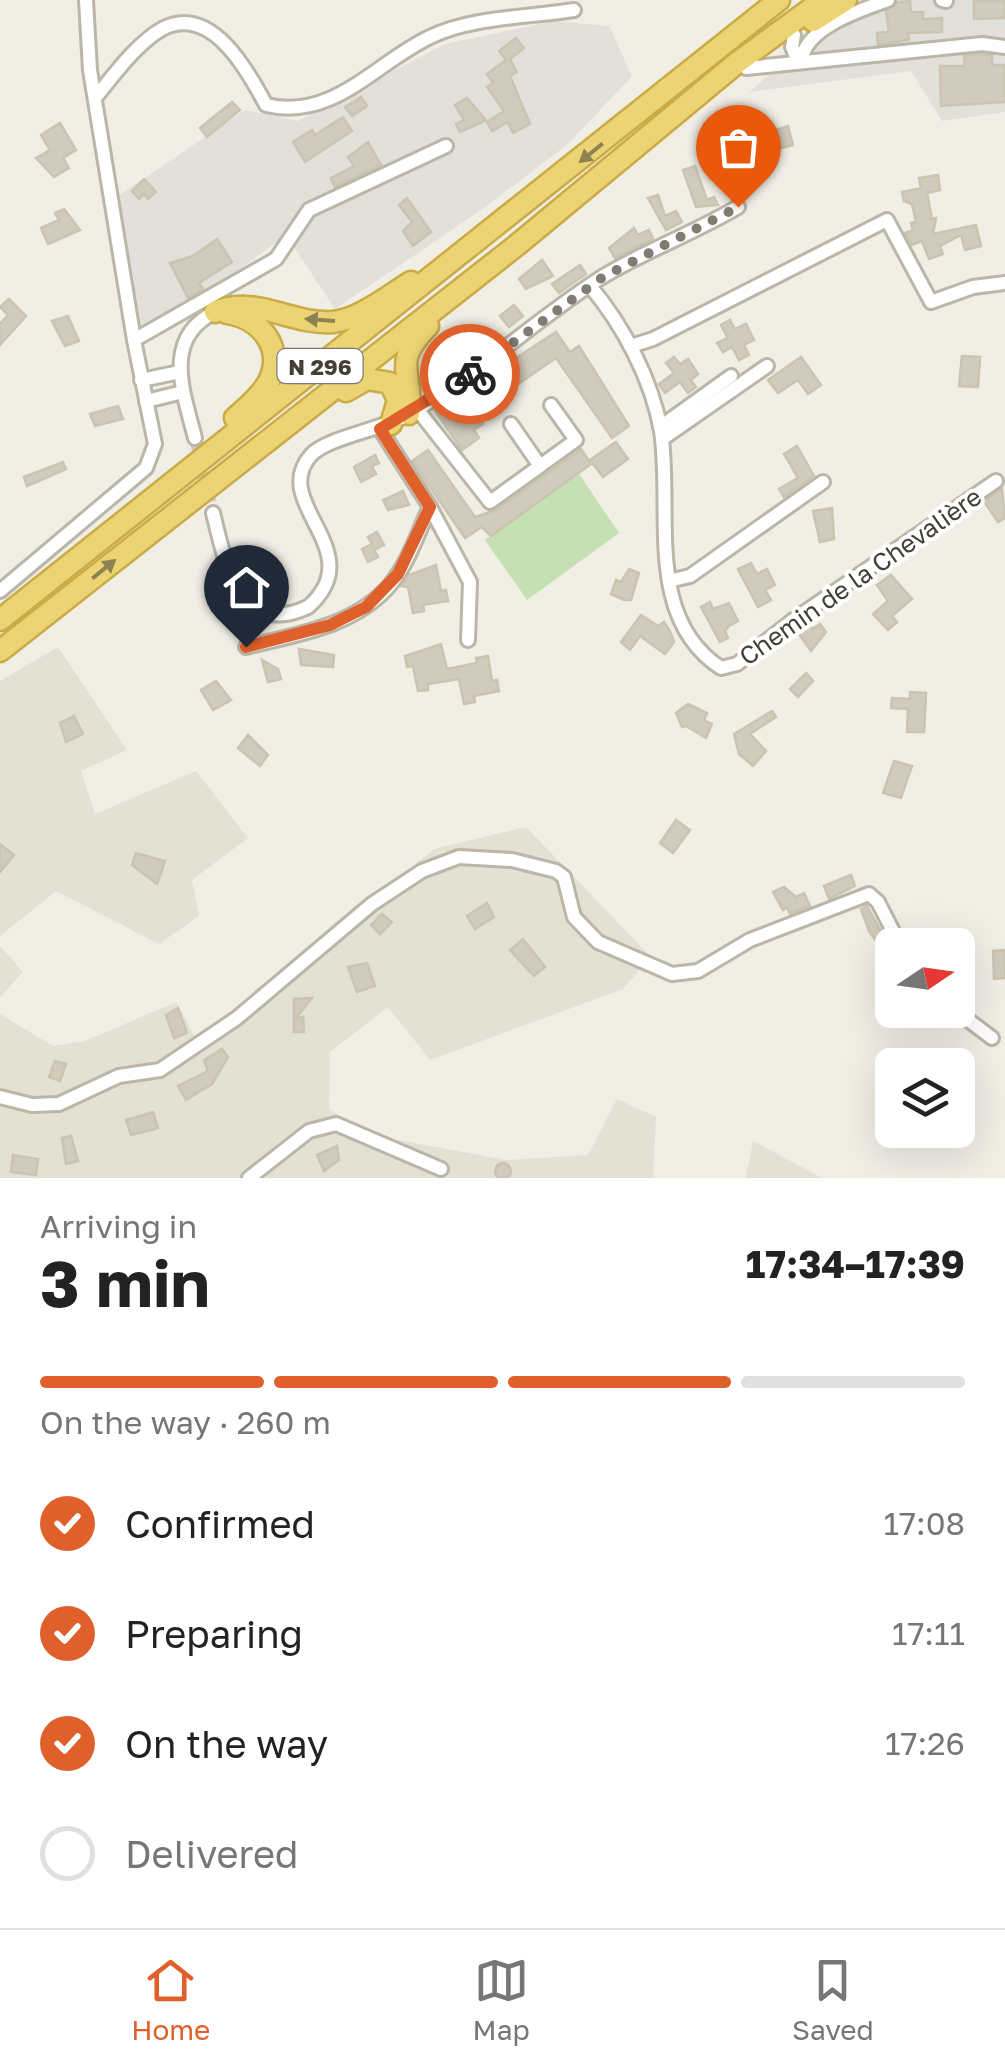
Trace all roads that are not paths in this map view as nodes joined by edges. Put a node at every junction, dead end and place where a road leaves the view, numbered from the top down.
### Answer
1 (86, 0) edge
2 (779, 0) edge
3 (796, 0) edge
4 (823, 0) edge
5 (846, 0) edge
6 (888, 0) edge
7 (574, 10) dead end
8 (794, 35) junction
9 (998, 48) edge
10 (799, 59) junction
11 (746, 68) junction
12 (667, 92) junction
13 (95, 98) junction
14 (664, 125) junction
15 (446, 146) dead end
16 (738, 207) dead end
17 (498, 228) junction
18 (517, 245) junction
19 (1005, 283) edge
20 (590, 286) junction
21 (215, 312) junction
22 (134, 340) junction
23 (631, 346) junction
24 (766, 366) dead end
25 (180, 372) junction
26 (732, 376) dead end
27 (141, 380) junction
28 (184, 392) junction
29 (146, 401) junction
30 (551, 405) dead end
31 (399, 419) junction
32 (510, 424) dead end
33 (661, 433) junction
34 (194, 438) tunnel mouth
35 (248, 454) junction
36 (540, 466) junction
37 (996, 481) dead end
38 (822, 482) dead end
39 (143, 504) junction
40 (430, 507) junction
41 (213, 513) tunnel mouth
42 (669, 581) junction
43 (0, 591) edge
44 (70, 597) junction
45 (0, 620) edge
46 (468, 640) dead end
47 (246, 647) dead end
48 (0, 651) edge
49 (0, 664) edge
50 (891, 928) edge
51 (975, 1025) edge
52 (992, 1038) dead end
53 (0, 1098) edge
54 (440, 1169) dead end
55 (248, 1178) edge

1 - 13 street
2 - 12 highway, N 296
3 - 12 highway
4 - 14 highway
5 - 8 highway, N 296
6 - 10 street
7 - 13 street
8 - 10 street
8 - 11 highway, N 296
9 - 10 street
10 - 11 street
11 - 14 highway, N 296
12 -> 17 highway, N 296
13 - 22 street
14 - 18 highway, N 296
15 - 22 street
16 - 20 street
17 -> 21 highway
17 - 39 highway, N 296
18 - 31 highway
18 - 35 highway, N 296
19 - 23 street
20 - 23 street, Chemin de la Chevalière
20 - 31 street
21 - 25 street
21 - 39 highway, N 296
22 - 27 street
23 - 33 street, Chemin de la Chevalière
24 - 33 street
25 - 27 street
25 - 28 street
26 - 33 street
27 - 29 street
28 - 29 street
28 - 34 street
29 - 43 street
30 - 36 street
31 - 35 highway
31 - 36 street
31 - 40 street
31 - 41 street
32 - 36 street
33 - 42 street, Chemin de la Chevalière
44 -> 35 highway, N 296
37 - 42 street, Chemin de la Chevalière
38 - 42 street
39 - 45 highway, N 296
40 - 46 street
40 - 47 street
44 - 48 highway, N 296
44 - 49 street
50 - 53 street
51 - 52 street
54 - 55 street

